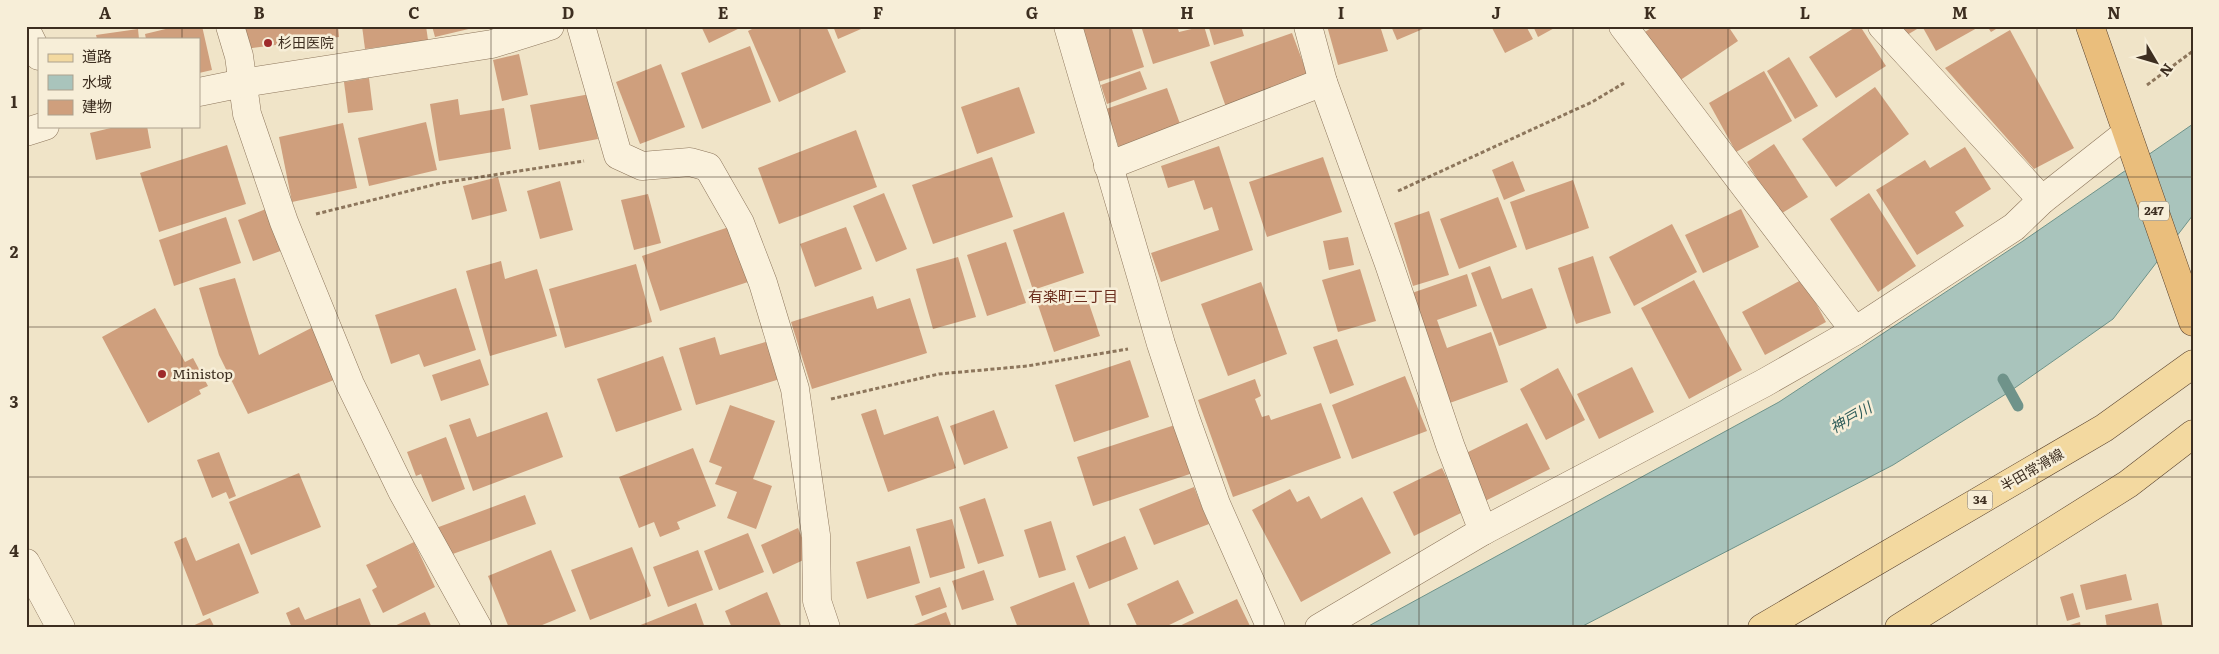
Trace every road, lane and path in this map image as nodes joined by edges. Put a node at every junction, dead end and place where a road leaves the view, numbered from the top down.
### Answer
1 (230, 26) edge
2 (550, 26) edge
3 (581, 26) edge
4 (1068, 26) edge
5 (1308, 26) edge
6 (1623, 26) edge
7 (1882, 26) edge
8 (2090, 26) edge
9 (26, 30) edge
10 (516, 31) edge
11 (2193, 51) edge
12 (38, 54) edge
13 (1653, 66) junction
14 (243, 82) junction
15 (1323, 82) junction
16 (2147, 85) dead end
17 (200, 92) edge
18 (39, 128) edge
19 (26, 132) edge
20 (2127, 133) junction
21 (618, 155) junction
22 (1108, 166) junction
23 (2042, 200) junction
24 (1368, 205) junction
25 (284, 222) junction
26 (2193, 322) edge
27 (1855, 331) junction
28 (1161, 344) junction
29 (2193, 364) edge
30 (796, 407) junction
31 (2193, 434) edge
32 (1483, 531) junction
33 (26, 563) edge
34 (61, 628) edge
35 (478, 628) edge
36 (826, 628) edge
37 (1272, 628) edge
38 (1319, 628) edge
39 (1762, 628) edge
40 (1899, 628) edge

1 - 14 street
2 - 10 street
3 - 21 street
4 - 22 street
5 - 15 street
6 - 13 street
7 - 23 street
8 - 20 highway, 247
9 - 12 street
10 - 14 street
11 - 16 path
13 - 24 path
13 - 27 street
14 - 17 street
14 - 25 street
15 - 22 street
15 - 24 street
18 - 19 street
20 - 23 street
20 - 26 highway, 247
21 - 25 path
21 - 30 street
22 - 28 street
23 - 27 street
24 - 32 street
25 - 35 street
27 - 32 street
28 - 30 path
28 - 37 street
29 - 39 main road, 半田常滑線 / 34
30 - 36 street
31 - 40 main road
32 - 38 street
33 - 34 street

